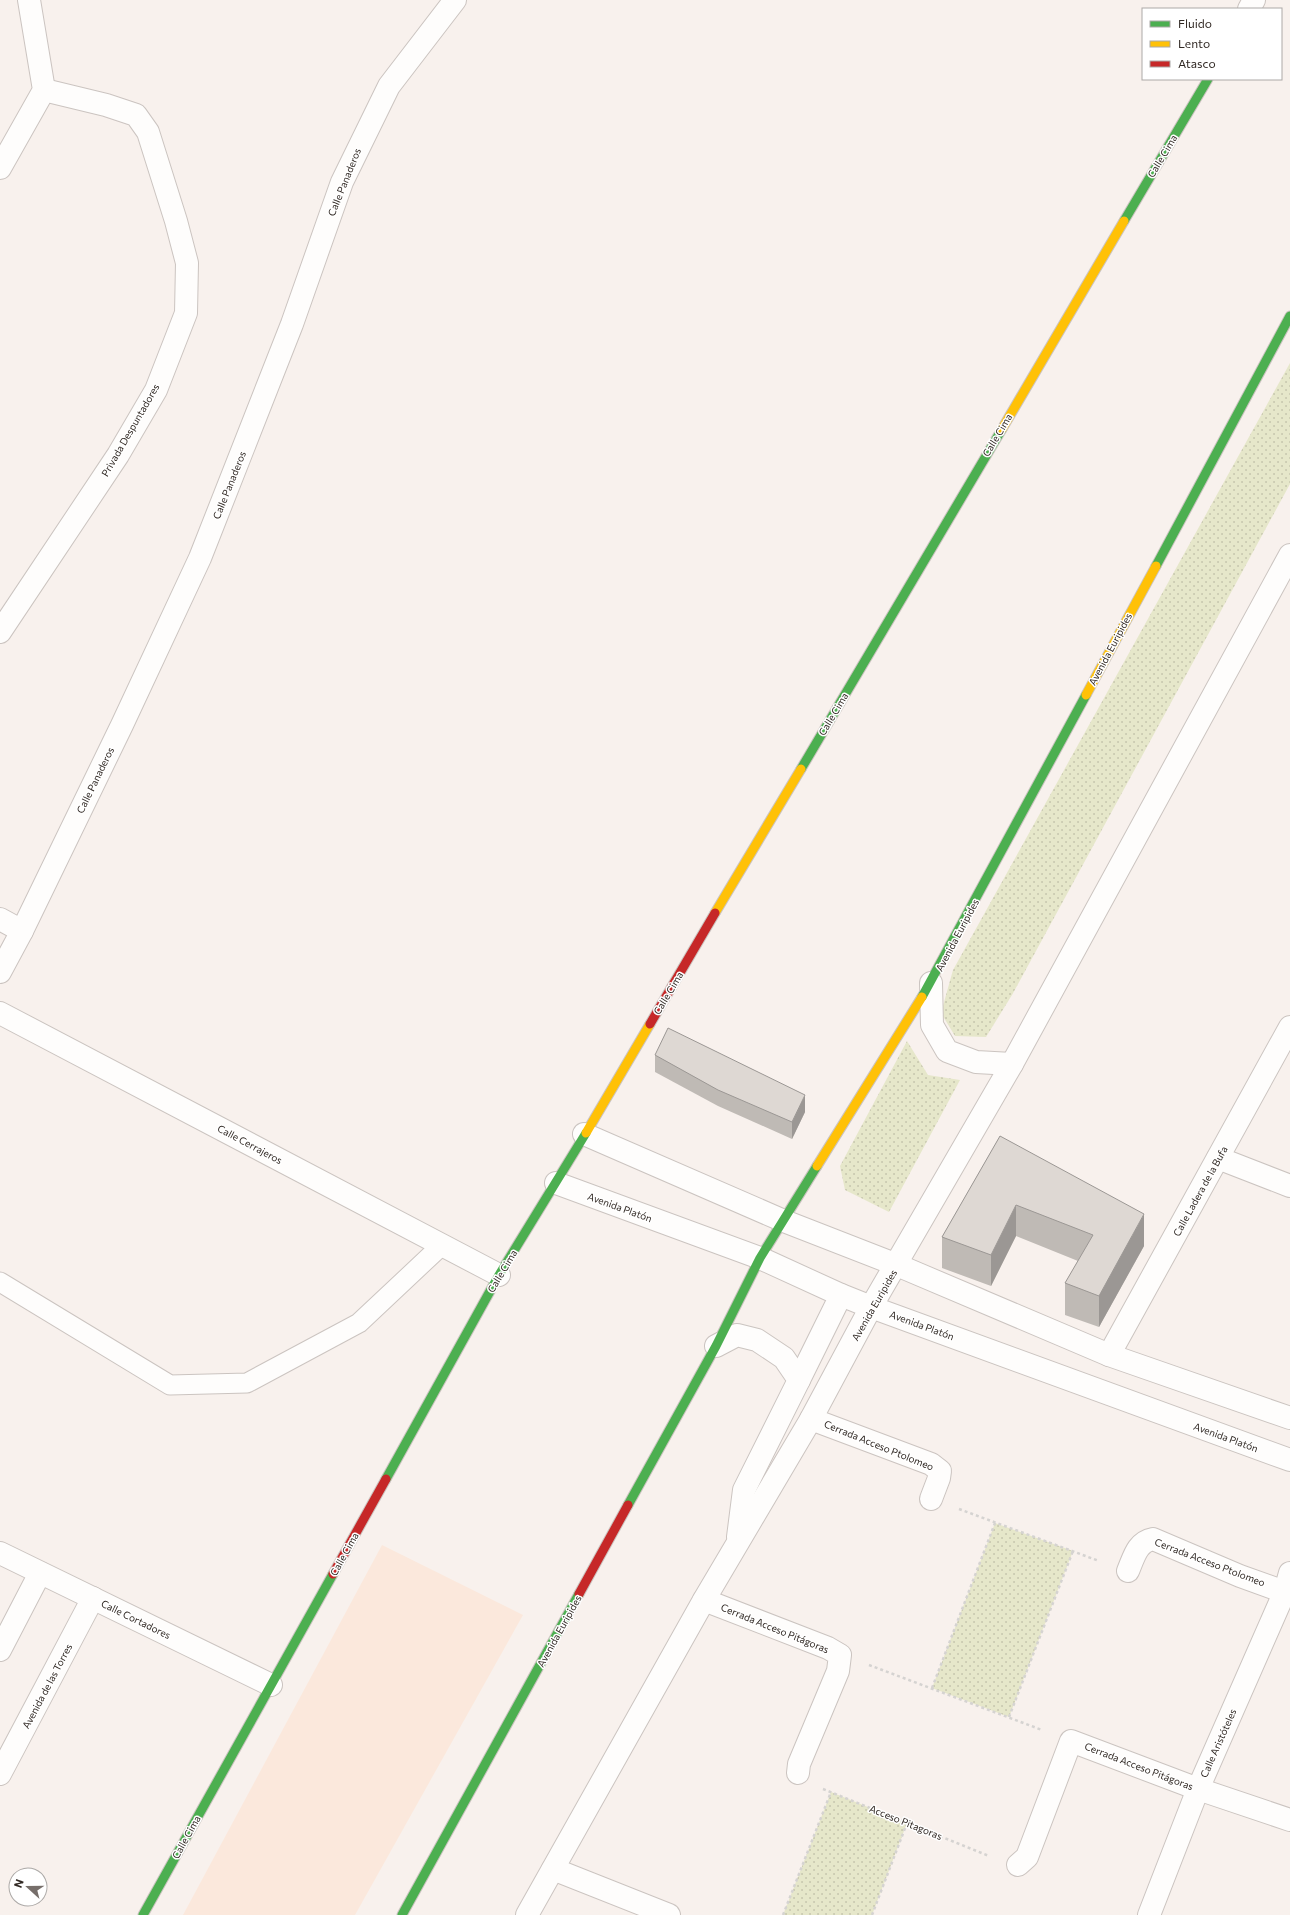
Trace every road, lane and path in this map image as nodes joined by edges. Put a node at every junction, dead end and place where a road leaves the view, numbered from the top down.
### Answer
1 (29, 0) edge
2 (455, 0) edge
3 (1207, 80) edge
4 (44, 90) junction
5 (0, 168) edge
6 (1290, 316) edge
7 (1290, 555) edge
8 (0, 632) edge
9 (0, 919) edge
10 (22, 931) junction
11 (0, 972) edge
12 (931, 983) junction
13 (0, 1013) edge
14 (1290, 1027) edge
15 (1012, 1064) junction
16 (584, 1134) junction
17 (1218, 1158) junction
18 (556, 1183) junction
19 (1290, 1186) edge
20 (784, 1221) junction
21 (442, 1245) junction
22 (760, 1258) junction
23 (897, 1265) junction
24 (500, 1275) junction
25 (0, 1282) edge
26 (841, 1295) junction
27 (871, 1307) junction
28 (716, 1346) junction
29 (1109, 1355) junction
30 (799, 1380) junction
31 (1290, 1418) edge
32 (811, 1419) junction
33 (1290, 1460) edge
34 (931, 1499) joint
35 (995, 1522) junction
36 (736, 1546) junction
37 (1073, 1551) junction
38 (0, 1553) edge
39 (1128, 1571) joint
40 (40, 1573) junction
41 (1288, 1586) edge
42 (93, 1598) junction
43 (704, 1600) junction
44 (0, 1650) edge
45 (840, 1655) junction
46 (271, 1685) junction
47 (932, 1688) junction
48 (1009, 1717) junction
49 (1071, 1741) junction
50 (798, 1773) joint
51 (0, 1774) edge
52 (1198, 1789) junction
53 (831, 1792) junction
54 (1290, 1820) edge
55 (907, 1823) junction
56 (1018, 1865) joint
57 (553, 1869) junction
58 (143, 1915) edge
59 (402, 1915) edge
60 (527, 1915) edge
61 (669, 1915) edge
62 (783, 1915) edge
63 (872, 1915) edge
64 (1149, 1915) edge

1 - 4 street
2 - 10 street, Calle Panaderos
3 - 16 street, Calle Cima
4 - 5 street
4 - 8 street, Privada Despuntadores
6 - 12 street, Avenida Euripides
7 - 15 street, Avenida Euripides
9 - 10 street
10 - 11 street, Calle Panaderos
12 - 15 street, Avenida Euripides
12 - 20 street, Avenida Euripides
13 - 21 street, Calle Cerrajeros
14 - 17 street, Calle Ladera de la Bufa
15 - 23 street, Avenida Euripides
16 - 18 street, Calle Cima
16 - 20 street
17 - 19 street
17 - 29 street, Calle Ladera de la Bufa
18 - 22 street, Avenida Platón
18 - 24 street, Calle Cima
20 - 22 street, Avenida Euripides
20 - 23 street
21 - 24 street, Calle Cerrajeros
21 - 25 lane
22 - 26 street, Avenida Platón
22 - 28 street, Avenida Euripides
23 - 27 street, Avenida Euripides
23 - 29 street
24 - 46 street, Calle Cima
26 - 27 street, Avenida Platón
26 - 30 street, Avenida Euripides
27 - 32 street, Avenida Euripides
27 - 33 street, Avenida Platón
28 - 30 street
28 - 59 street, Avenida Euripides
29 - 31 street
30 - 36 street, Avenida Euripides
32 - 34 street, Cerrada Acceso Ptolomeo
32 - 36 street, Avenida Euripides
34 - 35 path
35 - 37 path
35 - 47 path
36 - 43 street, Avenida Euripides
37 - 39 path
37 - 48 path
38 - 40 street, Calle Cortadores
39 - 41 street, Cerrada Acceso Ptolomeo
40 - 42 street, Calle Cortadores
40 - 44 street
41 - 52 street, Calle Aristóteles
42 - 46 street, Calle Cortadores
42 - 51 street, Avenida de las Torres
43 - 45 street, Cerrada Acceso Pitágoras
43 - 57 street, Avenida Euripides
45 - 47 path
45 - 50 street, Cerrada Acceso Pitágoras
46 - 58 street, Calle Cima
47 - 48 path
48 - 49 path
49 - 52 street, Cerrada Acceso Pitágoras
49 - 56 street, Cerrada Acceso Pitágoras
50 - 53 path, Acceso Pitagoras
52 - 54 street, Cerrada Acceso Pitágoras
52 - 64 street, Calle Aristóteles
53 - 55 path, Acceso Pitagoras
53 - 62 path
55 - 56 path, Acceso Pitagoras
55 - 63 path
57 - 60 street, Avenida Euripides
57 - 61 street

